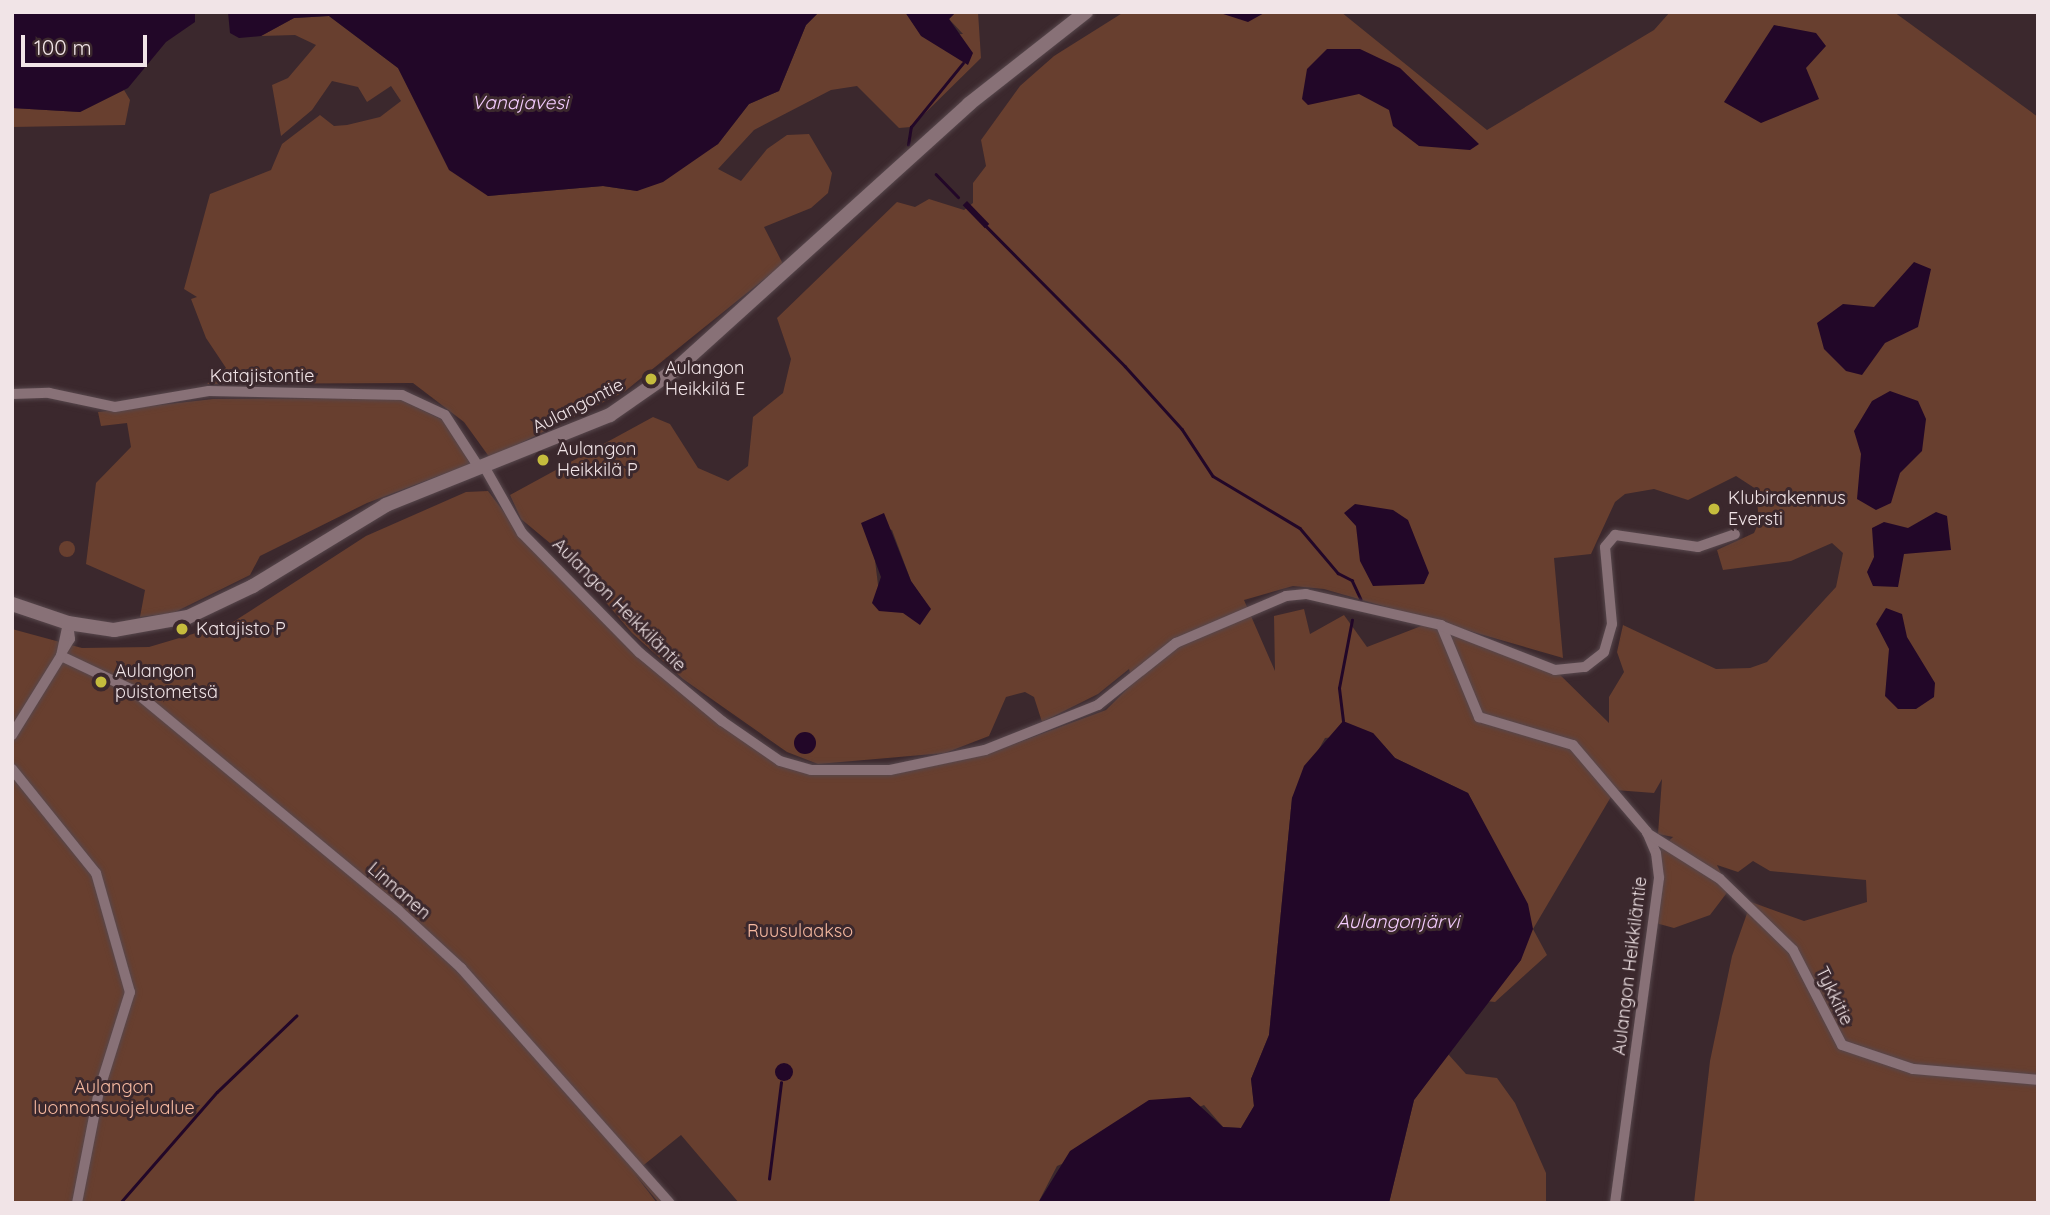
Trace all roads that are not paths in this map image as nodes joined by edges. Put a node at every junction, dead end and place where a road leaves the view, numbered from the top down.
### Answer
1 (1086, 12) edge
2 (12, 394) edge
3 (482, 469) junction
4 (1735, 534) dead end
5 (12, 604) edge
6 (75, 624) junction
7 (1441, 625) junction
8 (62, 653) junction
9 (12, 734) edge
10 (12, 769) edge
11 (1647, 832) junction
12 (2038, 1080) edge
13 (77, 1203) edge
14 (670, 1203) edge
15 (1615, 1203) edge

1 - 3 street, Aulangontie
2 - 3 street, Katajistontie
3 - 6 street, Aulangontie
3 - 7 street, Aulangon Heikkiläntie
4 - 7 street
5 - 6 street, Aulangontie
6 - 8 street
7 - 11 street, Aulangon Heikkiläntie
8 - 9 street
8 - 14 street, Linnanen
10 - 13 street
11 - 12 street, Tykkitie
11 - 15 street, Aulangon Heikkiläntie

